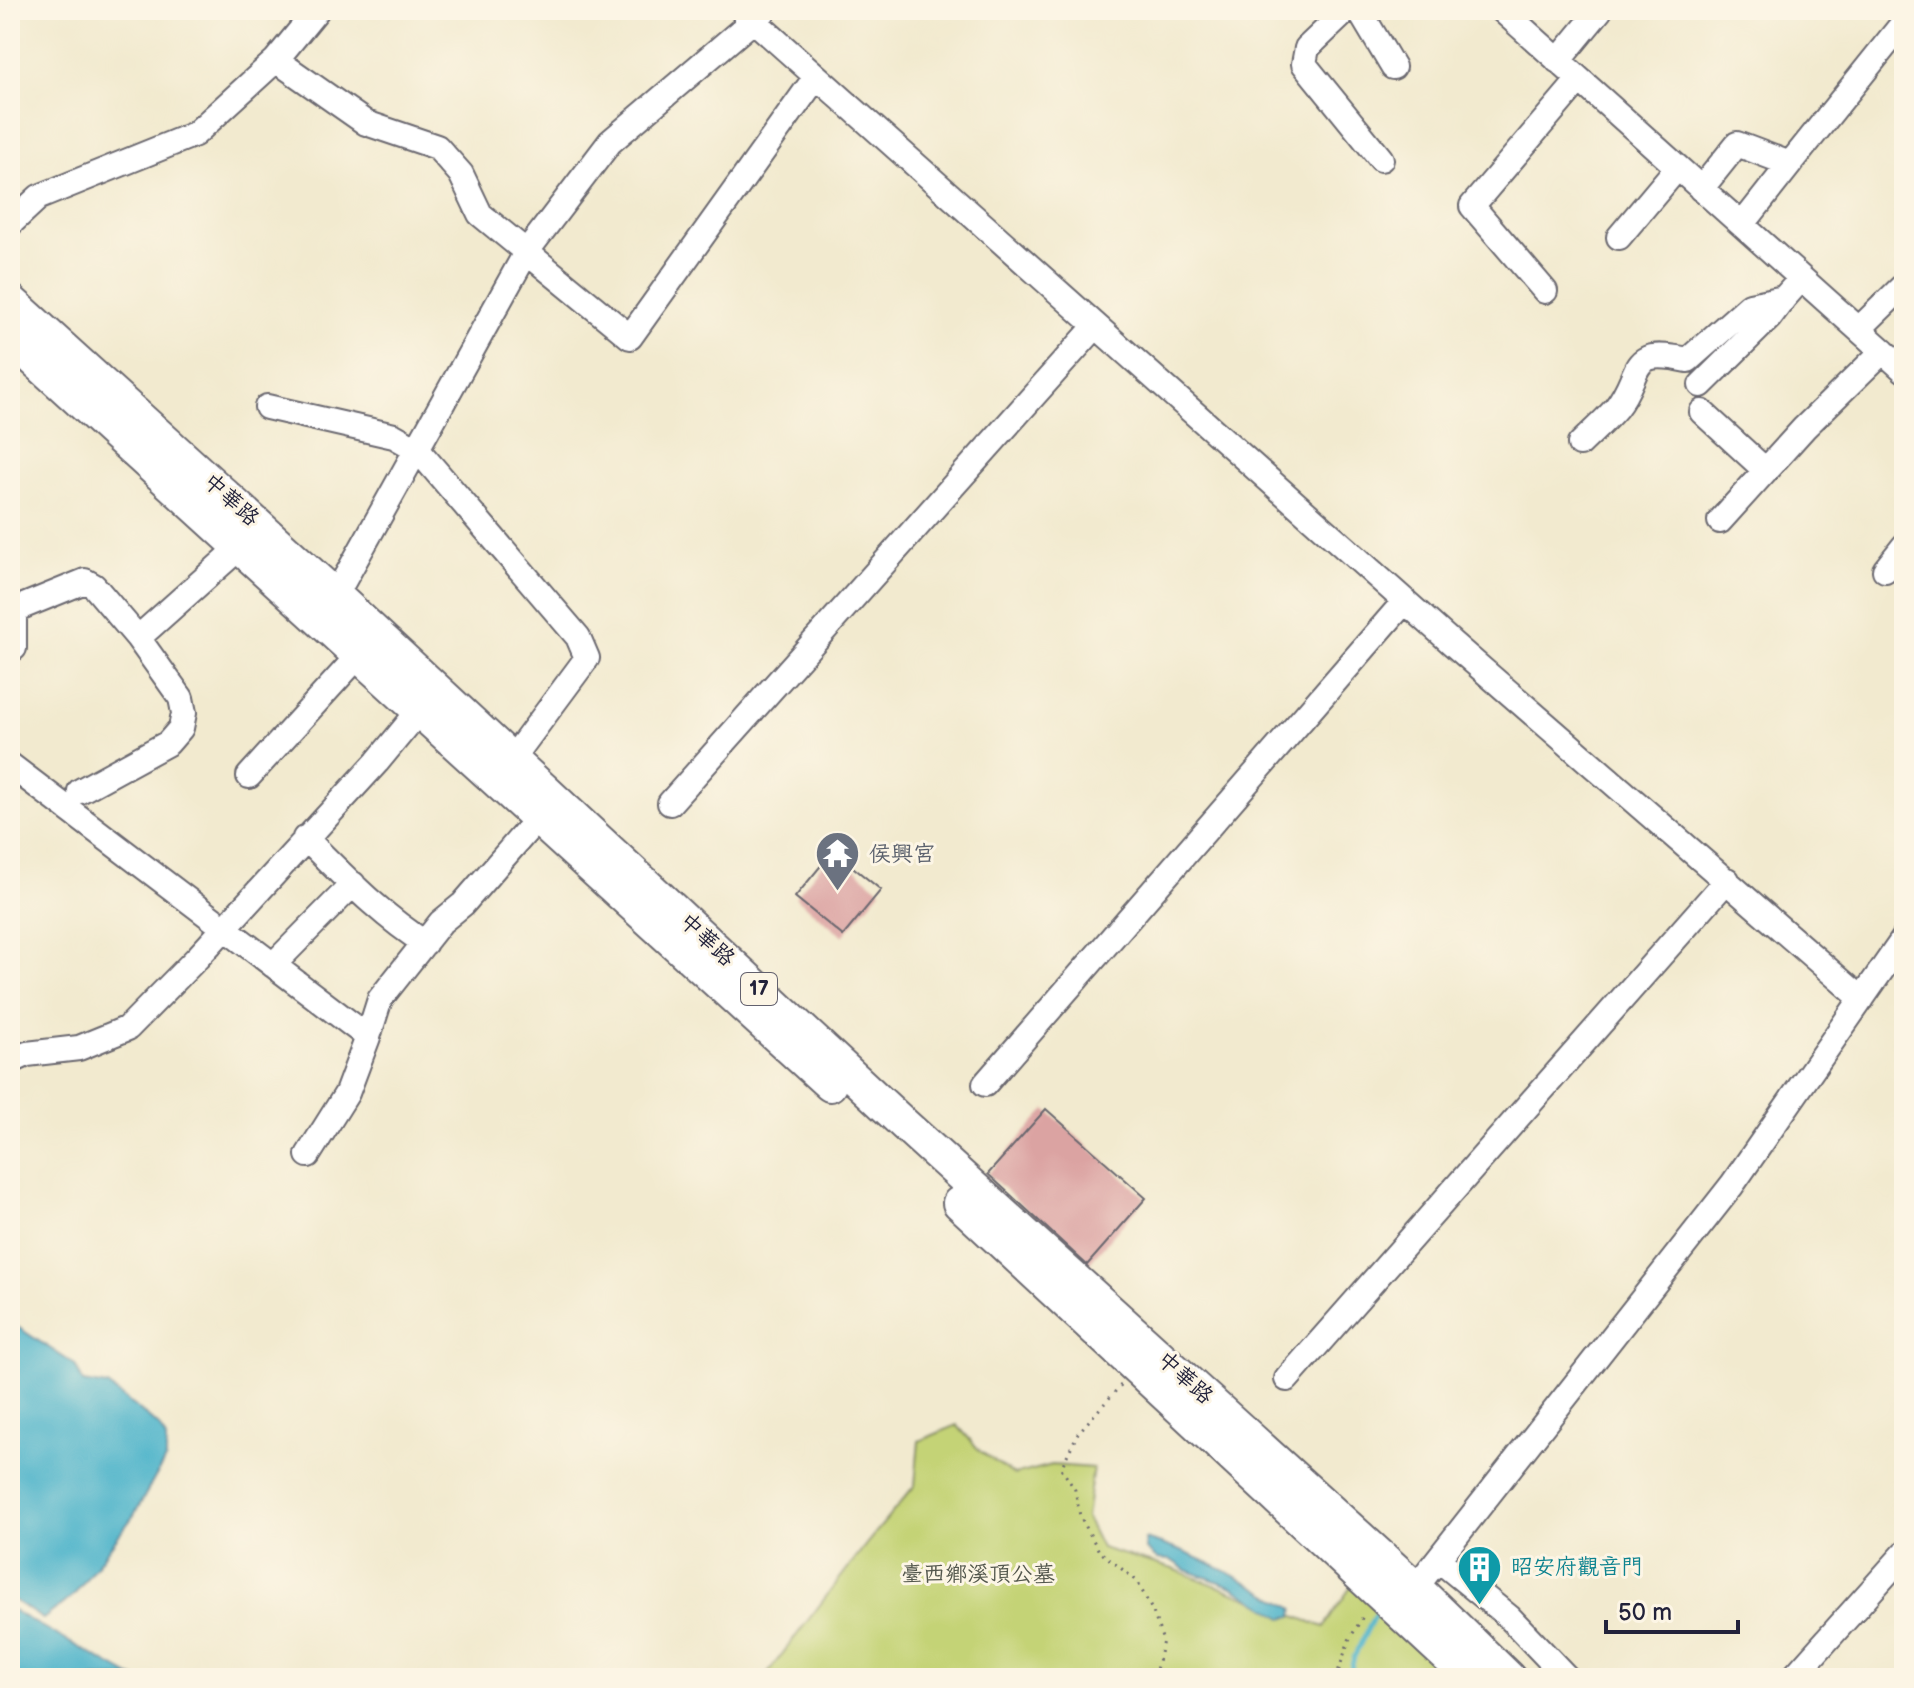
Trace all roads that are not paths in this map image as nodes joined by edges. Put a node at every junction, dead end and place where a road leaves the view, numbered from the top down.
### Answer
1 (317, 10) edge
2 (1347, 10) edge
3 (1359, 10) edge
4 (1503, 10) edge
5 (1600, 10) edge
6 (753, 13) edge
7 (1904, 22) edge
8 (276, 60) junction
9 (1558, 61) junction
10 (1393, 67) dead end
11 (816, 77) junction
12 (1579, 80) junction
13 (1381, 159) dead end
14 (1790, 164) junction
15 (1677, 168) junction
16 (1701, 189) junction
17 (10, 224) edge
18 (1742, 225) junction
19 (1619, 237) dead end
20 (527, 251) junction
21 (1801, 279) junction
22 (1904, 285) edge
23 (1545, 291) dead end
24 (1784, 298) junction
25 (10, 300) edge
26 (1095, 327) junction
27 (1859, 329) junction
28 (1883, 351) junction
29 (16, 354) edge
30 (1904, 370) edge
31 (1701, 385) dead end
32 (267, 407) dead end
33 (1702, 412) dead end
34 (1580, 444) dead end
35 (417, 449) junction
36 (1765, 470) junction
37 (1720, 521) dead end
38 (1904, 546) edge
39 (240, 547) junction
40 (1885, 570) dead end
41 (1405, 601) junction
42 (328, 608) junction
43 (138, 638) junction
44 (14, 648) dead end
45 (359, 655) junction
46 (419, 711) junction
47 (512, 759) junction
48 (10, 765) edge
49 (249, 776) dead end
50 (80, 791) dead end
51 (670, 803) dead end
52 (536, 820) junction
53 (305, 838) junction
54 (1727, 880) junction
55 (353, 884) junction
56 (224, 927) junction
57 (1904, 938) edge
58 (425, 943) junction
59 (273, 965) junction
60 (1862, 999) junction
61 (368, 1037) junction
62 (10, 1062) edge
63 (985, 1084) dead end
64 (308, 1155) dead end
65 (1287, 1379) dead end
66 (1904, 1554) edge
67 (1439, 1560) junction
68 (1398, 1599) junction
69 (1470, 1678) edge
70 (1509, 1678) edge
71 (1567, 1678) edge
72 (1793, 1678) edge

1 - 8 street
2 - 13 street
3 - 10 street
4 - 9 street
5 - 9 street
6 - 11 street
6 - 20 street
7 - 14 street
8 - 17 street
8 - 20 street
9 - 12 street
11 - 20 street
11 - 26 street
12 - 15 street
12 - 23 street
14 - 16 street
14 - 18 street
15 - 16 street
15 - 19 street
16 - 18 street
18 - 21 street
20 - 35 street
21 - 24 street
21 - 27 street
22 - 27 street
24 - 31 street
24 - 34 street
25 - 42 main road, 中華路 / 17
26 - 41 street
26 - 51 street
27 - 28 street
28 - 30 street
28 - 36 street
29 - 39 main road, 中華路 / 17
32 - 35 street
33 - 36 street
35 - 42 street
35 - 47 street
36 - 37 street
38 - 40 street
39 - 42 main road, 中華路 / 17
39 - 43 street
41 - 54 street
41 - 63 street
42 - 45 main road, 中華路 / 17
42 - 47 main road, 中華路 / 17
43 - 44 street
43 - 50 street
45 - 46 main road, 中華路 / 17
45 - 49 street
46 - 52 main road, 中華路 / 17
46 - 53 street
47 - 68 main road, 中華路 / 17
48 - 56 street
52 - 58 street
52 - 68 main road, 中華路 / 17
53 - 55 street
53 - 56 street
54 - 60 street
54 - 65 street
55 - 58 street
55 - 59 street
56 - 59 street
56 - 62 street
57 - 60 street
58 - 61 street
59 - 61 street
60 - 67 street
61 - 64 street
66 - 72 street
67 - 68 street
67 - 71 street
68 - 69 main road, 中華路 / 17
68 - 70 main road, 中華路 / 17

